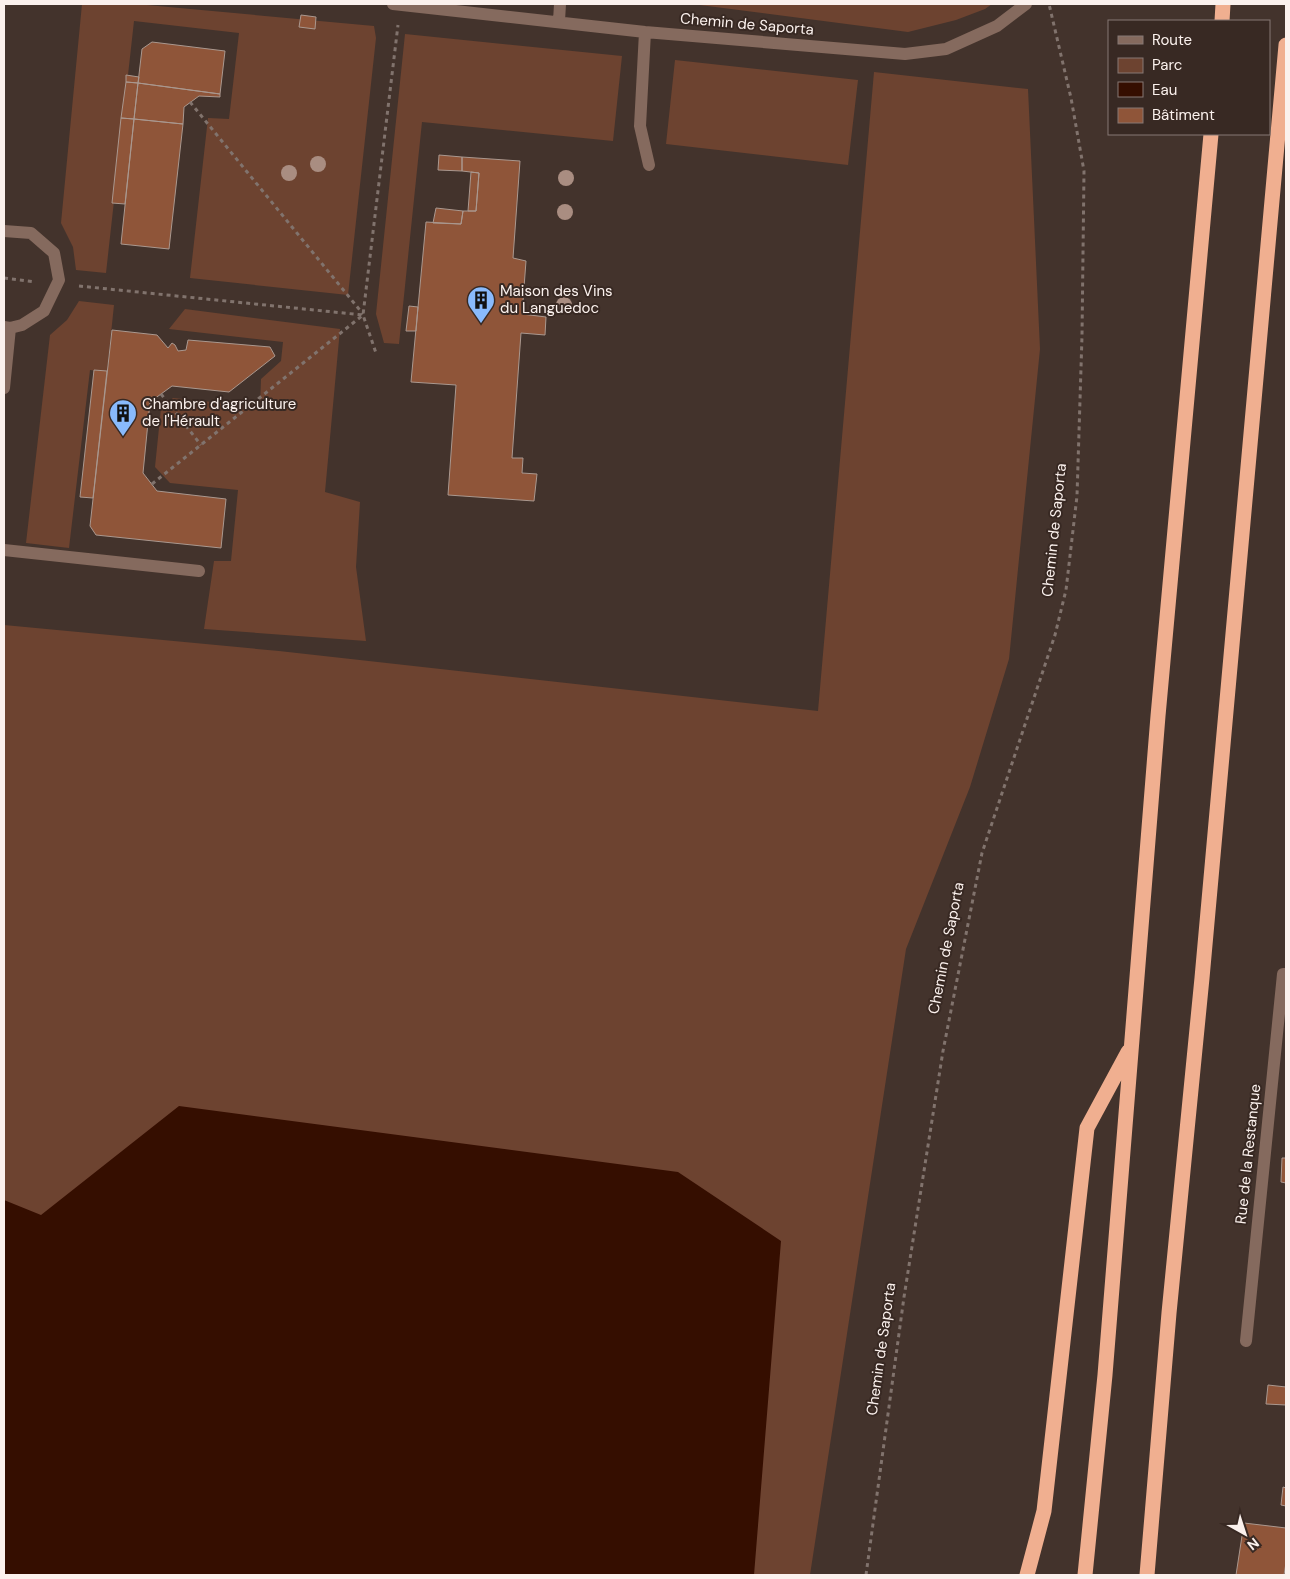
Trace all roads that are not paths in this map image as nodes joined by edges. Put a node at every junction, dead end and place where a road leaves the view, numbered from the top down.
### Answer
1 (397, 4) edge
2 (560, 4) edge
3 (1026, 4) edge
4 (1223, 4) edge
5 (1222, 20) edge
6 (559, 21) junction
7 (645, 32) junction
8 (1286, 45) edge
9 (1211, 135) edge
10 (648, 166) dead end
11 (4, 231) edge
12 (7, 327) edge
13 (4, 388) edge
14 (4, 550) edge
15 (199, 571) dead end
16 (1286, 974) edge
17 (1131, 1046) junction
18 (1246, 1342) dead end
19 (1026, 1575) edge
20 (1086, 1575) edge
21 (1147, 1575) edge

1 - 6 street, Chemin de Saporta
2 - 6 street
3 - 7 street, Chemin de Saporta
4 - 5 highway
6 - 7 street, Chemin de Saporta
7 - 10 street
8 - 21 highway
9 - 17 highway
11 - 12 street
12 - 13 street
14 - 15 street
16 - 18 street, Rue de la Restanque
17 - 19 highway
17 - 20 highway

